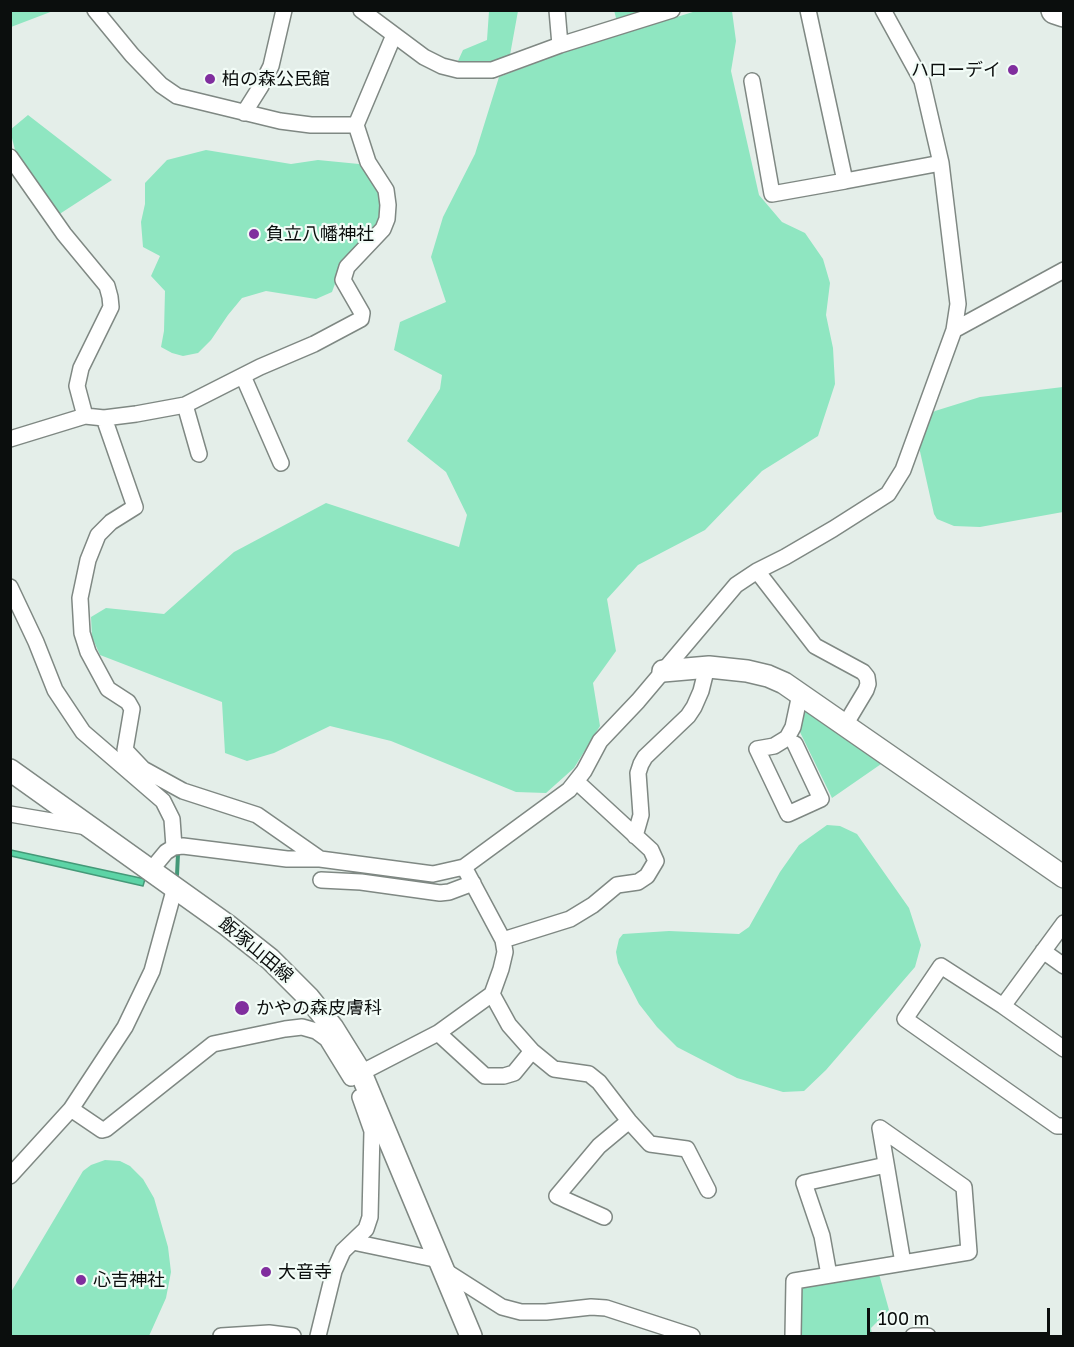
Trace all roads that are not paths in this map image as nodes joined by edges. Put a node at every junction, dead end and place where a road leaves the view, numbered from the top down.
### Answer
1 (95, 10) edge
2 (284, 10) edge
3 (362, 10) edge
4 (557, 10) edge
5 (672, 10) edge
6 (808, 10) edge
7 (883, 10) edge
8 (1055, 10) edge
9 (1064, 13) edge
10 (394, 35) junction
11 (560, 45) junction
12 (752, 81) dead end
13 (244, 113) junction
14 (356, 125) junction
15 (10, 157) edge
16 (941, 163) junction
17 (845, 181) junction
18 (1064, 270) edge
19 (954, 330) junction
20 (243, 376) junction
21 (185, 405) junction
22 (85, 416) junction
23 (104, 418) junction
24 (10, 439) edge
25 (199, 454) dead end
26 (281, 463) dead end
27 (757, 571) junction
28 (10, 587) edge
29 (706, 667) junction
30 (663, 671) junction
31 (800, 694) junction
32 (844, 725) junction
33 (795, 744) dead end
34 (10, 770) edge
35 (139, 773) junction
36 (576, 781) junction
37 (10, 813) edge
38 (89, 828) junction
39 (635, 836) junction
40 (174, 847) junction
41 (320, 859) junction
42 (464, 867) junction
43 (151, 870) junction
44 (1064, 878) edge
45 (321, 880) dead end
46 (472, 883) junction
47 (175, 887) junction
48 (1064, 922) edge
49 (503, 940) junction
50 (1043, 951) junction
51 (1064, 966) edge
52 (492, 994) junction
53 (1003, 1006) junction
54 (438, 1033) junction
55 (1064, 1049) edge
56 (532, 1051) junction
57 (356, 1075) junction
58 (73, 1111) junction
59 (629, 1121) junction
60 (1064, 1126) edge
61 (886, 1165) junction
62 (10, 1176) edge
63 (708, 1190) dead end
64 (604, 1217) dead end
65 (352, 1242) junction
66 (903, 1263) junction
67 (442, 1265) junction
68 (829, 1275) junction
69 (221, 1336) edge
70 (293, 1336) edge
71 (318, 1336) edge
72 (471, 1336) edge
73 (692, 1336) edge
74 (794, 1336) edge
75 (914, 1336) edge
76 (928, 1336) edge

1 - 13 street
2 - 13 street
3 - 10 street
4 - 11 street
5 - 11 street
6 - 17 street
7 - 16 street
8 - 9 highway
10 - 11 street
10 - 14 street
12 - 17 street
13 - 14 street
14 - 20 street
15 - 22 street
16 - 17 street
16 - 19 street
18 - 19 street
19 - 27 street
20 - 21 street
20 - 26 street
21 - 23 street
21 - 25 street
22 - 23 street
22 - 24 street
23 - 35 street
27 - 30 street
27 - 32 street
28 - 35 street
29 - 30 main road
29 - 31 main road
29 - 39 street
30 - 36 street
31 - 32 main road
31 - 33 street
32 - 44 main road
34 - 38 main road, 飯塚山田線
35 - 40 street
35 - 41 street
36 - 39 street
36 - 42 street
37 - 38 street
38 - 43 main road, 飯塚山田線
39 - 49 street
40 - 41 street
40 - 43 street
41 - 42 street
42 - 46 street
43 - 47 main road, 飯塚山田線
45 - 46 street
46 - 49 street
47 - 57 main road, 飯塚山田線
47 - 58 street
48 - 50 street
49 - 52 street
50 - 51 street
50 - 53 street
52 - 54 street
52 - 56 street
53 - 55 street
53 - 60 street
54 - 56 street
54 - 57 street
56 - 59 street
57 - 58 street
57 - 65 street
57 - 67 main road, 飯塚山田線
58 - 62 street
59 - 63 street
59 - 64 street
61 - 66 street
61 - 66 street
61 - 68 street
65 - 67 street
65 - 71 street
66 - 68 street
67 - 72 main road, 飯塚山田線
67 - 73 street
68 - 74 street
69 - 70 street
75 - 76 street

